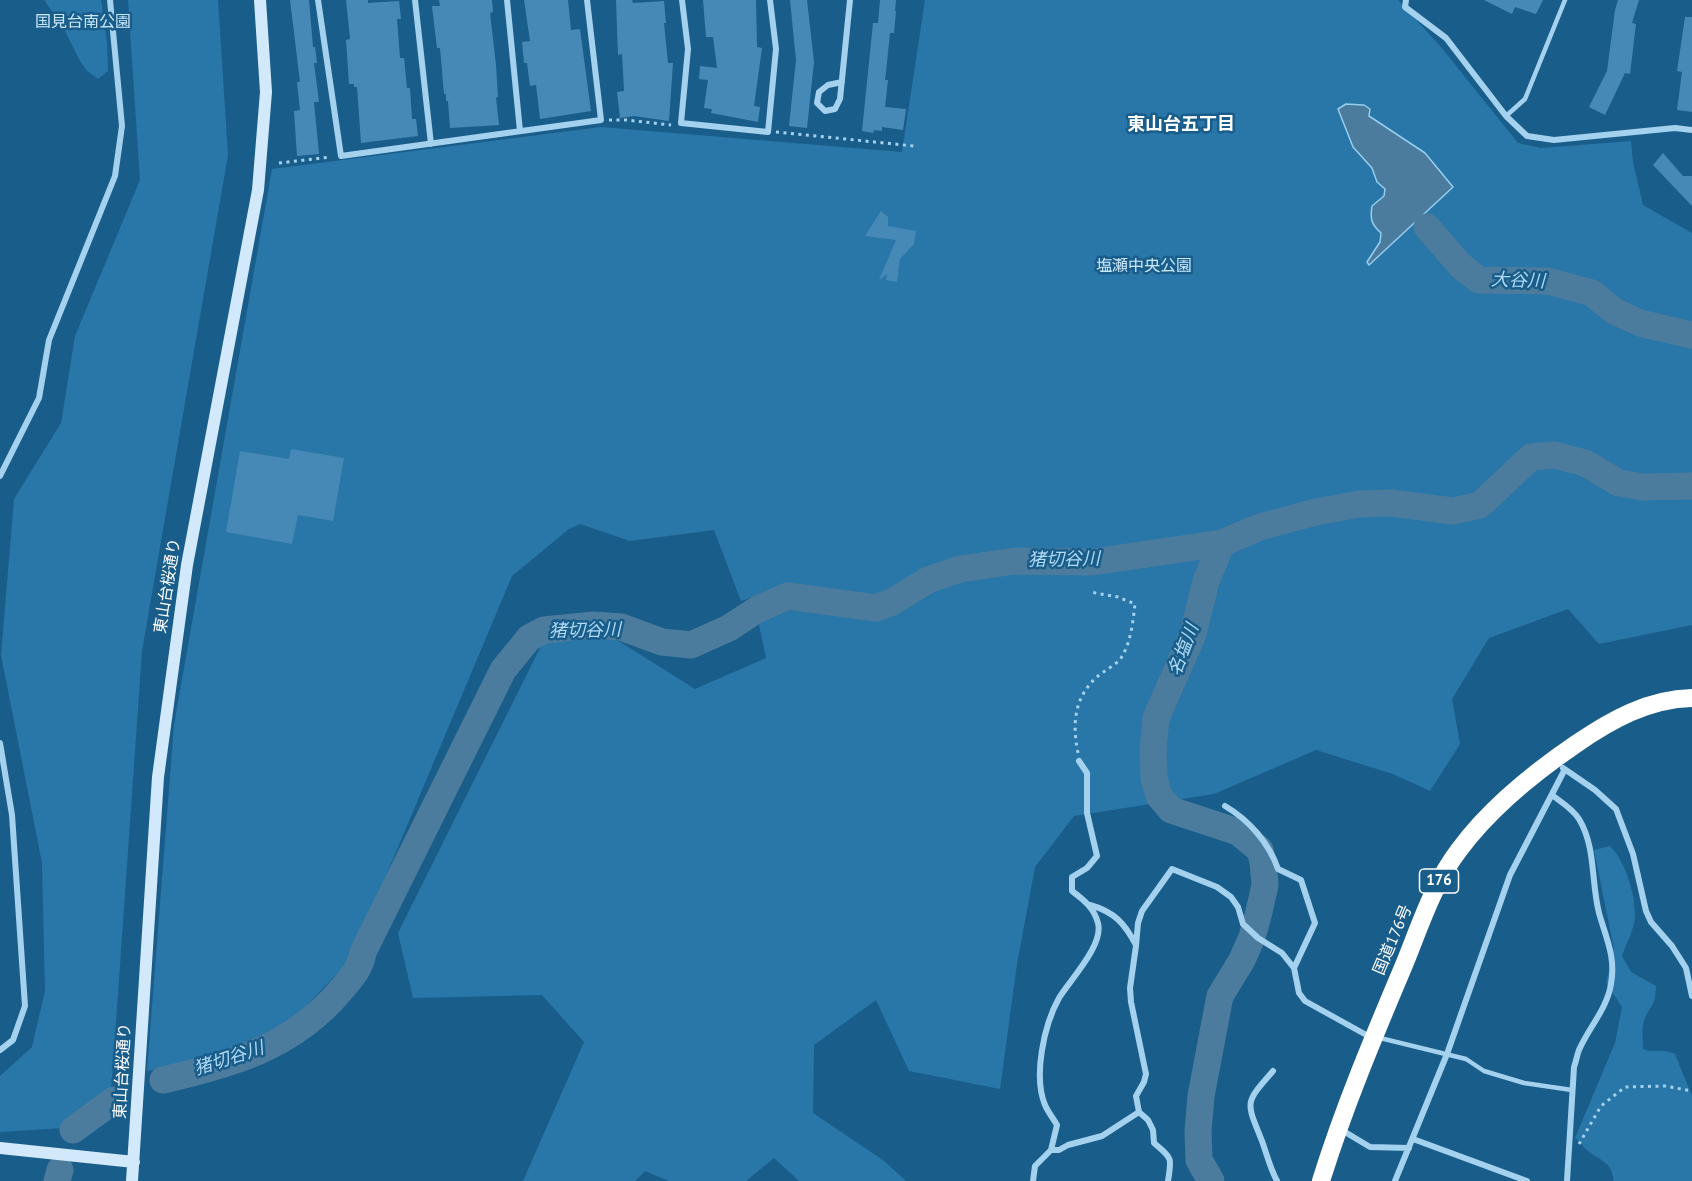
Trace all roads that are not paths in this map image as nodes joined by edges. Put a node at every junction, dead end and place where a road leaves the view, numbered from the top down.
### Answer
1 (110, 0) edge
2 (260, 0) edge
3 (318, 0) edge
4 (416, 0) edge
5 (507, 0) edge
6 (587, 0) edge
7 (682, 0) edge
8 (770, 0) edge
9 (850, 0) edge
10 (1406, 0) edge
11 (1565, 0) edge
12 (842, 82) junction
13 (1506, 116) junction
14 (1692, 130) edge
15 (520, 131) junction
16 (430, 144) junction
17 (0, 476) edge
18 (1692, 698) edge
19 (0, 743) edge
20 (1079, 761) road end
21 (1560, 764) junction
22 (1552, 795) junction
23 (1225, 806) dead end
24 (1090, 905) junction
25 (1136, 946) junction
26 (1294, 968) junction
27 (1692, 996) edge
28 (1374, 1037) junction
29 (0, 1050) edge
30 (1447, 1054) junction
31 (1273, 1071) dead end
32 (1572, 1090) junction
33 (1139, 1112) junction
34 (1339, 1128) junction
35 (1413, 1139) junction
36 (0, 1148) edge
37 (1409, 1148) junction
38 (1051, 1150) junction
39 (134, 1162) junction
40 (132, 1181) edge
41 (1033, 1181) edge
42 (1168, 1181) edge
43 (1277, 1181) edge
44 (1321, 1181) edge
45 (1395, 1181) edge
46 (1527, 1181) edge
47 (1567, 1181) edge

1 - 17 street
2 - 39 street, 東山台桜通り
3 - 16 street
4 - 16 street
5 - 15 street
6 - 15 street
7 - 8 street
9 - 12 street
10 - 13 street
11 - 13 lane
12 - 12 street
13 - 14 street
15 - 16 street
18 - 21 highway, 国道176号 / 176
19 - 29 street
20 - 24 street
21 - 22 street
21 - 27 street
21 - 28 highway, 国道176号 / 176
22 - 30 street
22 - 32 street
23 - 26 street
24 - 25 street
24 - 38 street
25 - 26 street
25 - 33 street
26 - 28 street
28 - 30 lane
28 - 34 highway, 国道176号 / 176
30 - 32 lane
30 - 35 street
31 - 43 street
32 - 47 street
33 - 38 street
33 - 42 street
34 - 37 street
34 - 44 highway, 国道176号 / 176
35 - 37 street
35 - 46 street
36 - 39 street
37 - 45 street
38 - 41 street
39 - 40 street, 東山台桜通り

